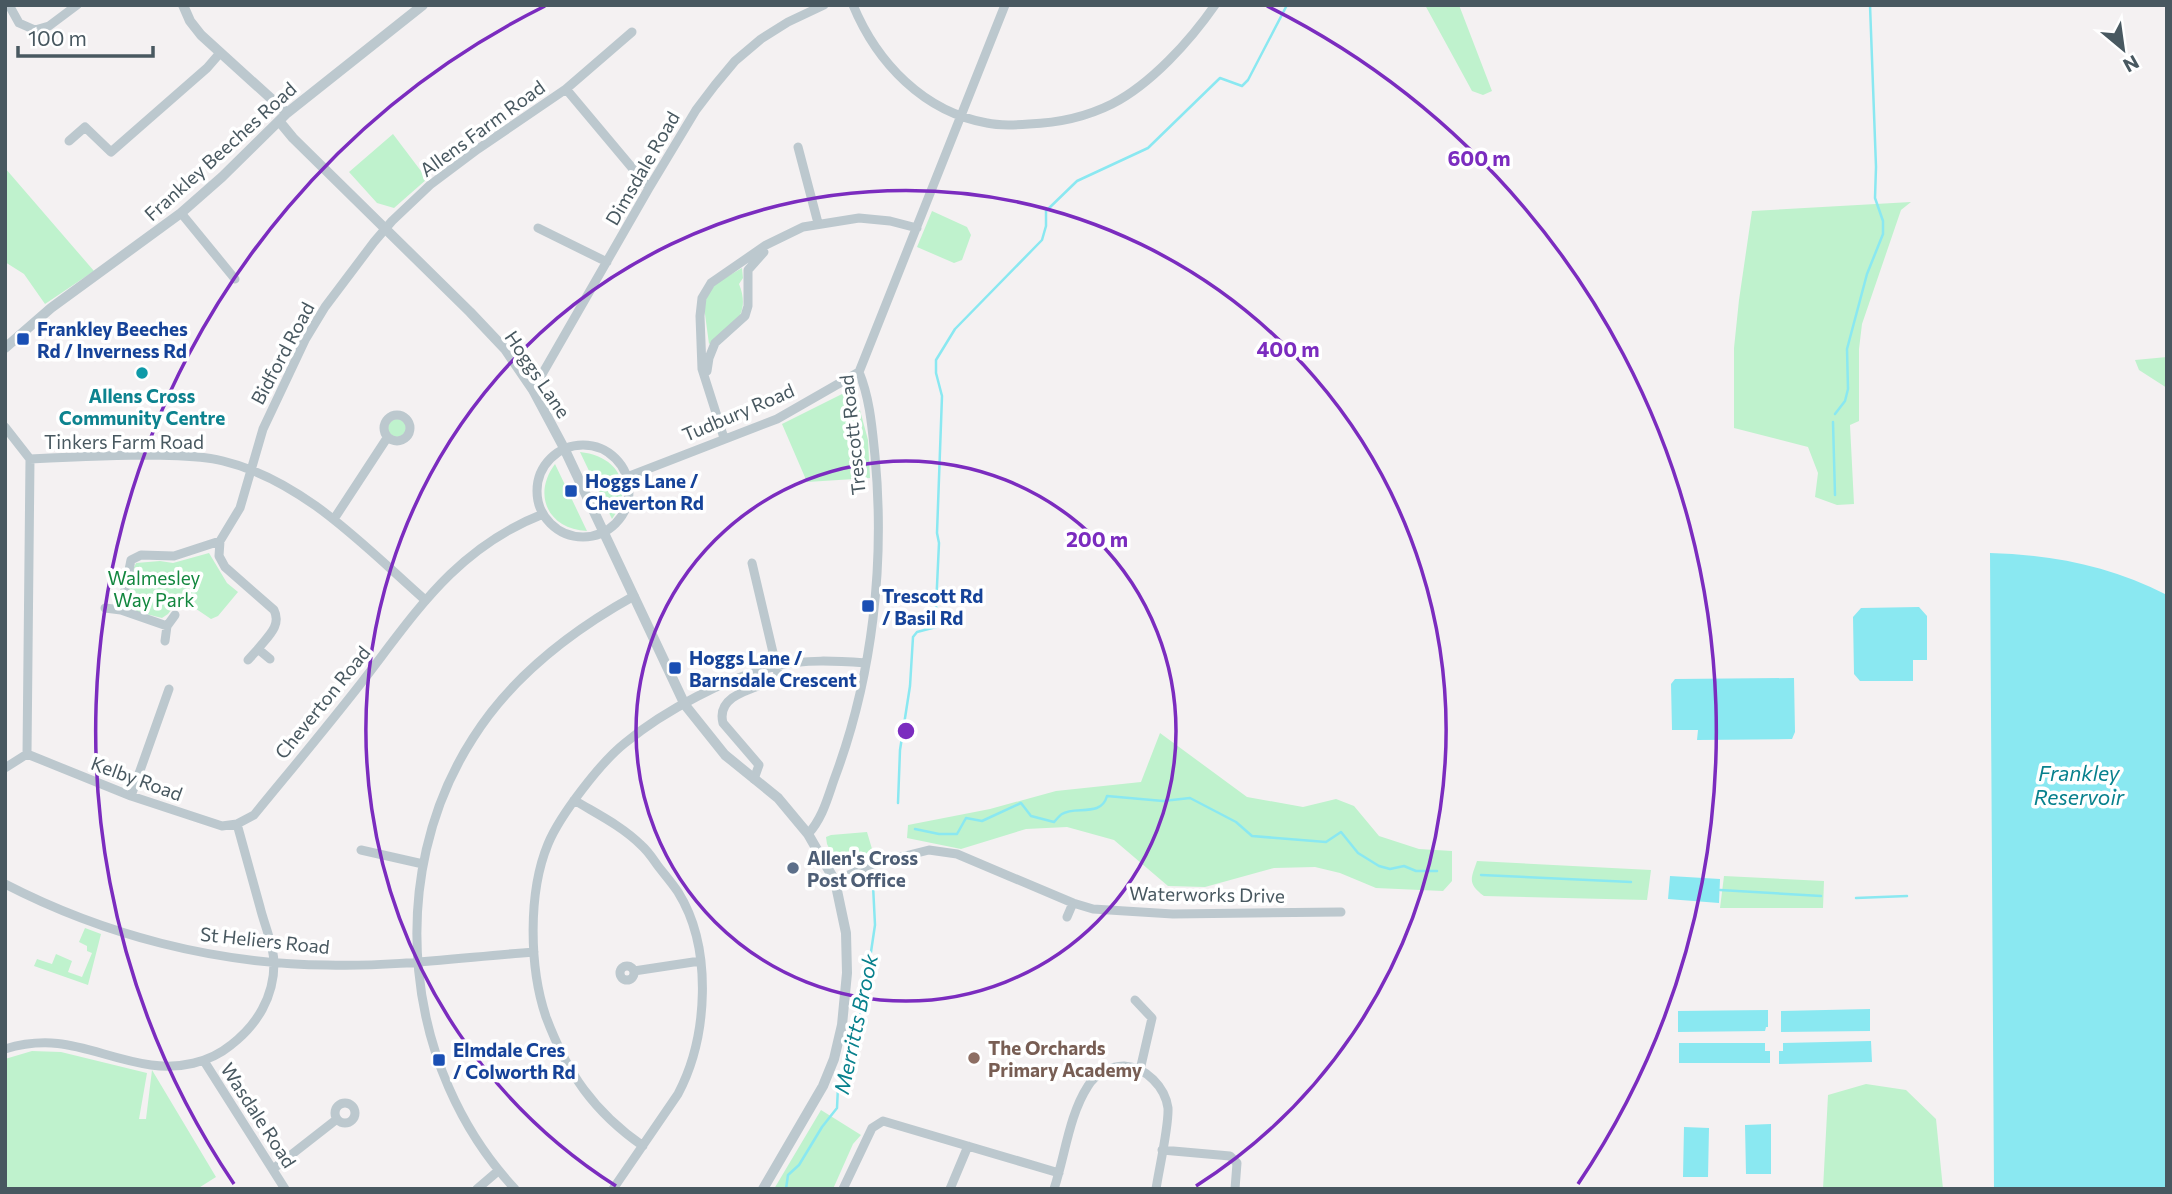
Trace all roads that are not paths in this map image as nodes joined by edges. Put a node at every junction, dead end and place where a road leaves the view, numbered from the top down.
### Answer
1 (9, 5) edge
2 (77, 5) edge
3 (183, 5) edge
4 (424, 5) edge
5 (824, 5) edge
6 (853, 5) edge
7 (1005, 5) edge
8 (1214, 5) edge
9 (632, 32) dead end
10 (220, 53) junction
11 (566, 89) junction
12 (283, 117) junction
13 (960, 117) junction
14 (69, 141) dead end
15 (798, 147) dead end
16 (649, 188) junction
17 (181, 213) junction
18 (818, 223) junction
19 (538, 228) dead end
20 (917, 228) junction
21 (386, 229) junction
22 (771, 244) junction
23 (607, 262) junction
24 (235, 279) dead end
25 (5, 348) edge
26 (859, 372) junction
27 (706, 379) junction
28 (533, 390) junction
29 (5, 427) edge
30 (387, 438) dead end
31 (724, 438) junction
32 (564, 448) junction
33 (30, 459) junction
34 (251, 469) junction
35 (627, 477) junction
36 (543, 514) junction
37 (334, 519) junction
38 (603, 532) junction
39 (220, 541) junction
40 (752, 563) dead end
41 (634, 596) junction
42 (424, 599) junction
43 (105, 608) dead end
44 (121, 610) junction
45 (175, 615) dead end
46 (167, 626) junction
47 (165, 641) dead end
48 (258, 649) junction
49 (270, 659) dead end
50 (248, 660) dead end
51 (866, 663) junction
52 (777, 666) junction
53 (170, 689) dead end
54 (685, 705) junction
55 (27, 754) junction
56 (5, 768) edge
57 (754, 779) junction
58 (131, 796) junction
59 (574, 800) junction
60 (237, 824) junction
61 (808, 834) junction
62 (361, 850) dead end
63 (423, 864) junction
64 (835, 881) junction
65 (5, 884) edge
66 (1073, 903) junction
67 (1341, 912) dead end
68 (1067, 917) dead end
69 (534, 952) junction
70 (274, 961) junction
71 (416, 961) junction
72 (700, 961) junction
73 (634, 971) dead end
74 (1135, 1000) dead end
75 (5, 1049) edge
76 (204, 1061) junction
77 (1140, 1070) junction
78 (337, 1119) dead end
79 (643, 1146) junction
80 (968, 1146) junction
81 (1162, 1150) junction
82 (273, 1169) junction
83 (498, 1171) junction
84 (1059, 1173) junction
85 (285, 1189) edge
86 (477, 1189) edge
87 (515, 1189) edge
88 (613, 1189) edge
89 (763, 1189) edge
90 (843, 1189) edge
91 (950, 1189) edge
92 (1054, 1189) edge
93 (1156, 1189) edge
94 (1235, 1189) edge

1 - 2 street
3 - 10 street, Hoggs Lane
4 - 12 street, Frankley Beeches Road
5 - 16 street, Dimsdale Road
6 - 13 street
7 - 13 street, Trescott Road
8 - 13 street
9 - 11 street
10 - 12 street, Hoggs Lane
10 - 14 street
11 - 16 street, Allens Farm Road
11 - 21 street, Allens Farm Road
12 - 17 street, Frankley Beeches Road
12 - 21 street, Hoggs Lane
13 - 20 street, Trescott Road
15 - 18 street
16 - 23 street, Dimsdale Road
17 - 24 street
17 - 25 street, Frankley Beeches Road
18 - 20 street
18 - 22 street
19 - 23 street
20 - 26 street, Trescott Road
21 - 28 street, Hoggs Lane
21 - 34 street, Bidford Road
22 - 27 street
22 - 27 street
23 - 28 street, Dimsdale Road
26 - 31 street, Tudbury Road
26 - 51 street, Trescott Road
27 - 31 street
28 - 32 street, Hoggs Lane
29 - 33 street
30 - 37 street
31 - 35 street, Tudbury Road
32 - 35 street
32 - 36 street
32 - 38 street, Hoggs Lane
33 - 34 street, Tinkers Farm Road
33 - 55 street
34 - 37 street, Tinkers Farm Road
34 - 39 street, Bidford Road
35 - 38 street
36 - 38 street
36 - 42 street, Cheverton Road
37 - 42 street, Tinkers Farm Road
38 - 41 street, Hoggs Lane
39 - 44 street
39 - 48 street
40 - 52 street
41 - 54 street, Hoggs Lane
41 - 63 street
42 - 60 street, Cheverton Road
43 - 44 street
44 - 46 street
45 - 46 street
46 - 47 street
48 - 49 street
48 - 50 street
51 - 52 street
51 - 61 street, Trescott Road
52 - 54 street
52 - 57 street
53 - 58 street
54 - 57 street, Hoggs Lane
54 - 59 street
55 - 56 street
55 - 58 street, Kelby Road
57 - 61 street, Hoggs Lane
58 - 60 street, Kelby Road
59 - 69 street
59 - 72 street
60 - 70 street
61 - 64 street, Hoggs Lane
62 - 63 street
63 - 71 street
64 - 66 street, Waterworks Drive
64 - 89 street, Hoggs Lane
65 - 70 street, St Heliers Road
66 - 67 street, Waterworks Drive
66 - 68 street
69 - 71 street, St Heliers Road
69 - 79 street
70 - 71 street, St Heliers Road
70 - 76 street
71 - 83 street
72 - 73 street
72 - 79 street
74 - 77 street
75 - 76 street
76 - 82 street, Wasdale Road
77 - 81 street
77 - 84 street
78 - 82 street
79 - 88 street
80 - 84 street
80 - 90 street
80 - 91 street
81 - 93 street
81 - 94 street
82 - 85 street, Wasdale Road
83 - 86 street
83 - 87 street
84 - 92 street

